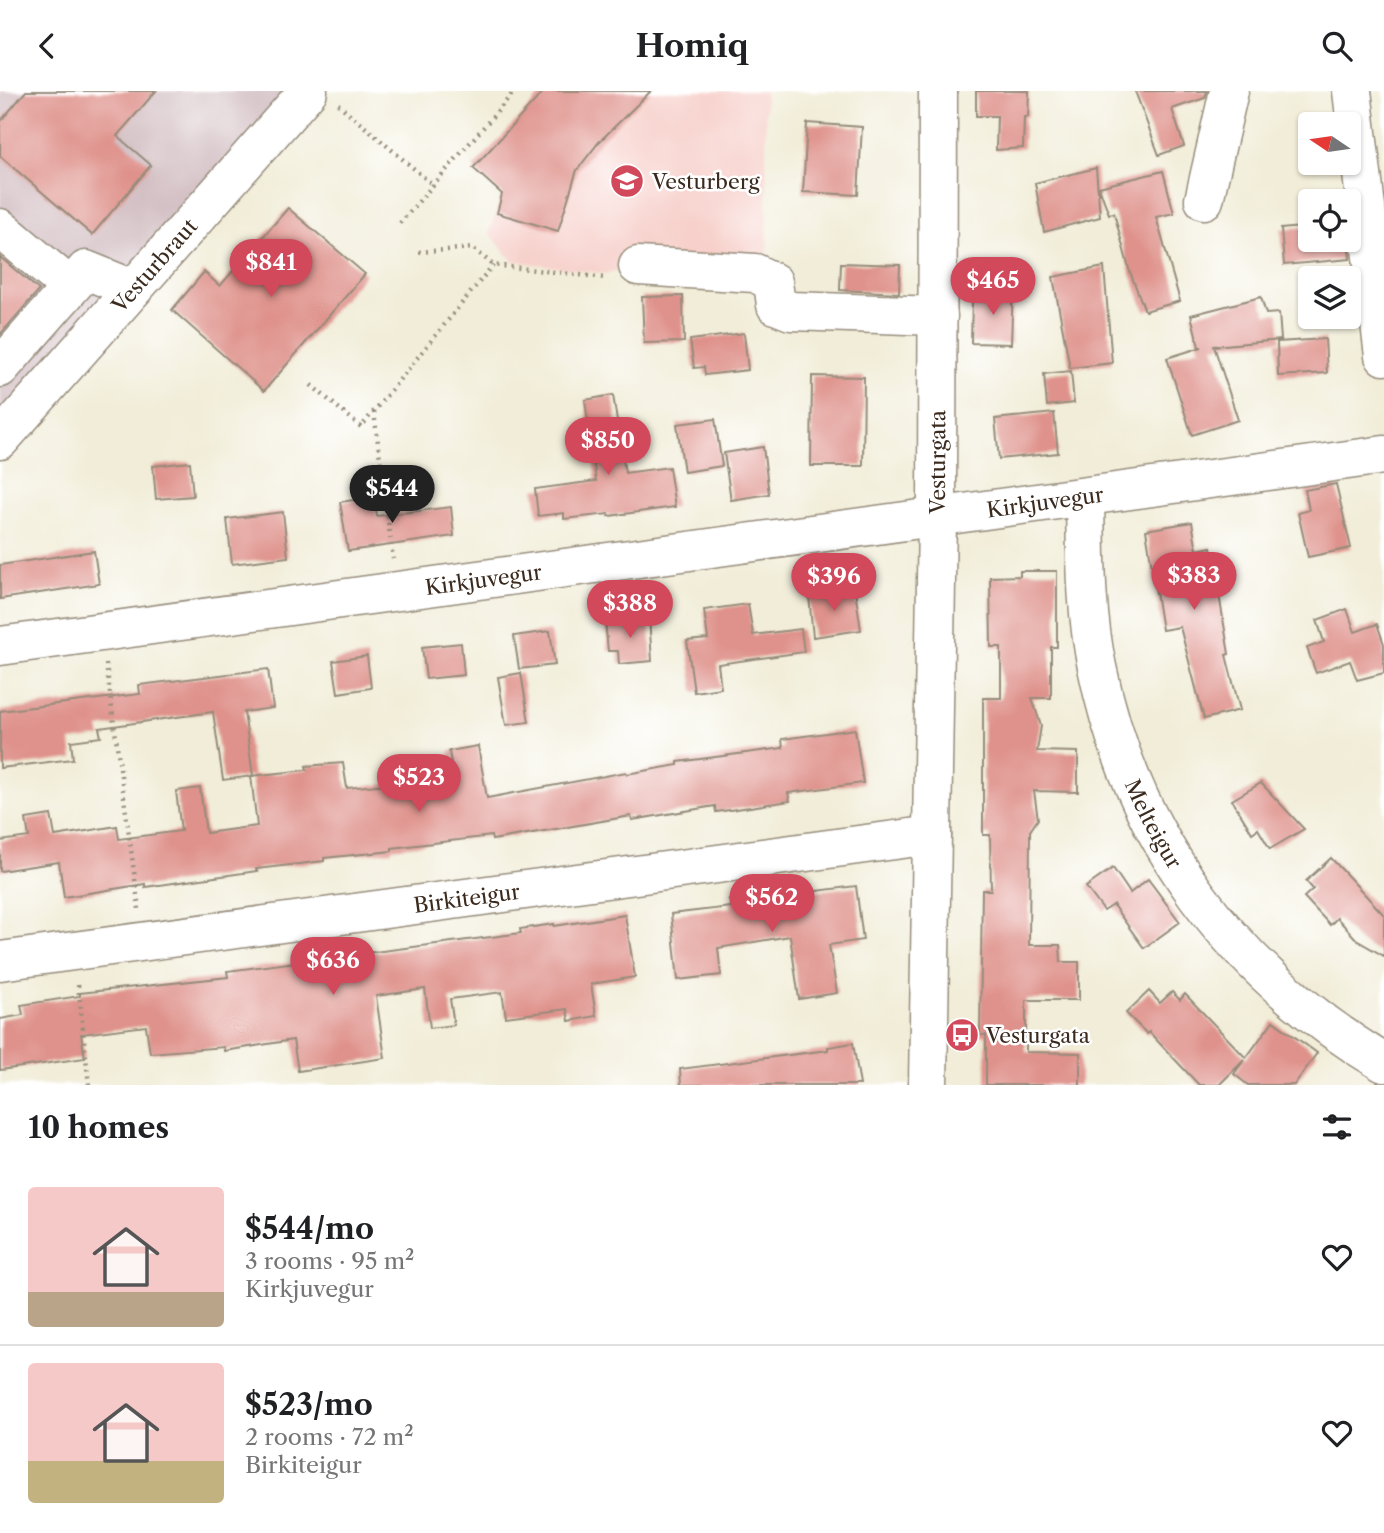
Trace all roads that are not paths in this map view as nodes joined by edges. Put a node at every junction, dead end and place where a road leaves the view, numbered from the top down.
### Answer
1 (939, 91) edge
2 (1229, 91) edge
3 (1352, 91) edge
4 (320, 95) edge
5 (1204, 200) dead end
6 (0, 228) edge
7 (638, 266) road end
8 (71, 287) junction
9 (133, 289) junction
10 (938, 317) junction
11 (1384, 356) edge
12 (0, 368) edge
13 (0, 440) edge
14 (1384, 455) edge
15 (1085, 497) junction
16 (937, 518) junction
17 (0, 646) edge
18 (932, 835) junction
19 (0, 961) edge
20 (1384, 1063) edge
21 (928, 1085) edge

1 - 10 street, Vesturgata
2 - 5 street
3 - 11 street
4 - 9 street, Vesturbraut
6 - 8 street
7 - 10 street
8 - 9 street
8 - 12 street
9 - 13 street, Vesturbraut
10 - 16 street, Vesturgata
14 - 15 street, Kirkjuvegur
15 - 16 street, Kirkjuvegur
15 - 20 street, Melteigur
16 - 17 street, Kirkjuvegur
16 - 18 street, Vesturgata
18 - 19 street, Birkiteigur
18 - 21 street, Vesturgata

